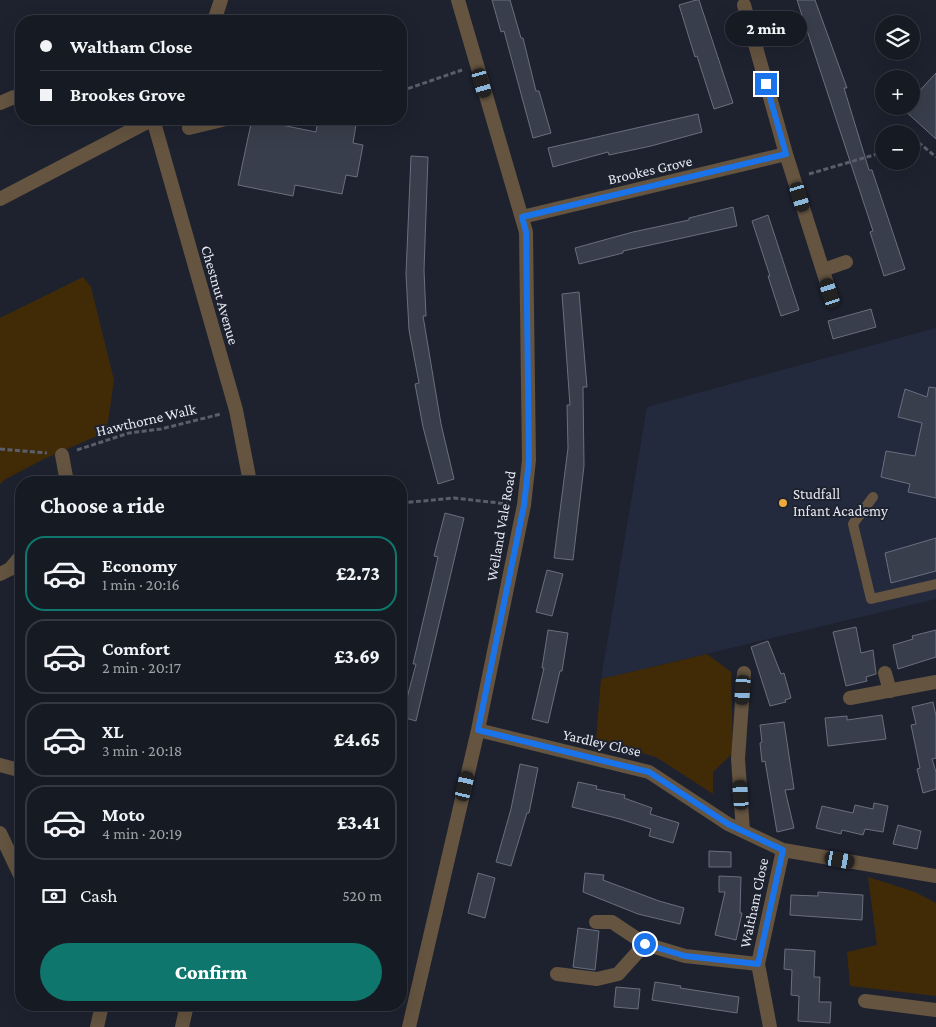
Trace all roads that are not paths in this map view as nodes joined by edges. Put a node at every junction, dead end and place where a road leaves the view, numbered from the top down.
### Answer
1 (221, 0) edge
2 (458, 0) edge
3 (744, 5) dead end
4 (216, 15) edge
5 (773, 26) dead end
6 (751, 31) junction
7 (14, 97) dead end
8 (0, 103) edge
9 (142, 125) edge
10 (155, 125) edge
11 (201, 125) edge
12 (189, 128) dead end
13 (786, 154) junction
14 (0, 199) edge
15 (522, 217) junction
16 (846, 262) dead end
17 (823, 270) junction
18 (830, 293) dead end
19 (62, 455) road end
20 (67, 476) edge
21 (249, 476) edge
22 (873, 497) dead end
23 (15, 563) edge
24 (0, 574) edge
25 (936, 584) edge
26 (744, 673) dead end
27 (885, 673) dead end
28 (936, 682) edge
29 (890, 691) junction
30 (850, 698) dead end
31 (478, 730) junction
32 (0, 765) edge
33 (15, 769) dead end
34 (743, 831) junction
35 (0, 833) edge
36 (783, 850) junction
37 (15, 864) edge
38 (936, 876) edge
39 (596, 922) dead end
40 (645, 944) junction
41 (758, 964) junction
42 (557, 974) dead end
43 (865, 1002) dead end
44 (936, 1010) edge
45 (101, 1011) edge
46 (186, 1011) edge
47 (97, 1027) edge
48 (182, 1027) edge
49 (410, 1027) edge
50 (770, 1027) edge

1 - 4 street
2 - 15 street, Welland Vale Road
3 - 6 street
5 - 6 street
6 - 13 street
7 - 8 street
9 - 14 street
10 - 21 street, Chestnut Avenue
11 - 12 street
13 - 15 street, Brookes Grove
13 - 17 street
15 - 31 street, Welland Vale Road
16 - 17 street
17 - 18 street
19 - 20 street
22 - 25 lane
23 - 24 street
26 - 34 street
27 - 29 street
28 - 29 street
29 - 30 street
31 - 34 street, Yardley Close
31 - 49 street, Welland Vale Road
32 - 33 street
34 - 36 street, Yardley Close
35 - 37 street
36 - 38 street, Yardley Close
36 - 41 street, Waltham Close
39 - 40 street, Waltham Close
40 - 41 street, Waltham Close
40 - 42 street
41 - 50 street, Waltham Close
43 - 44 street
45 - 47 street
46 - 48 street

